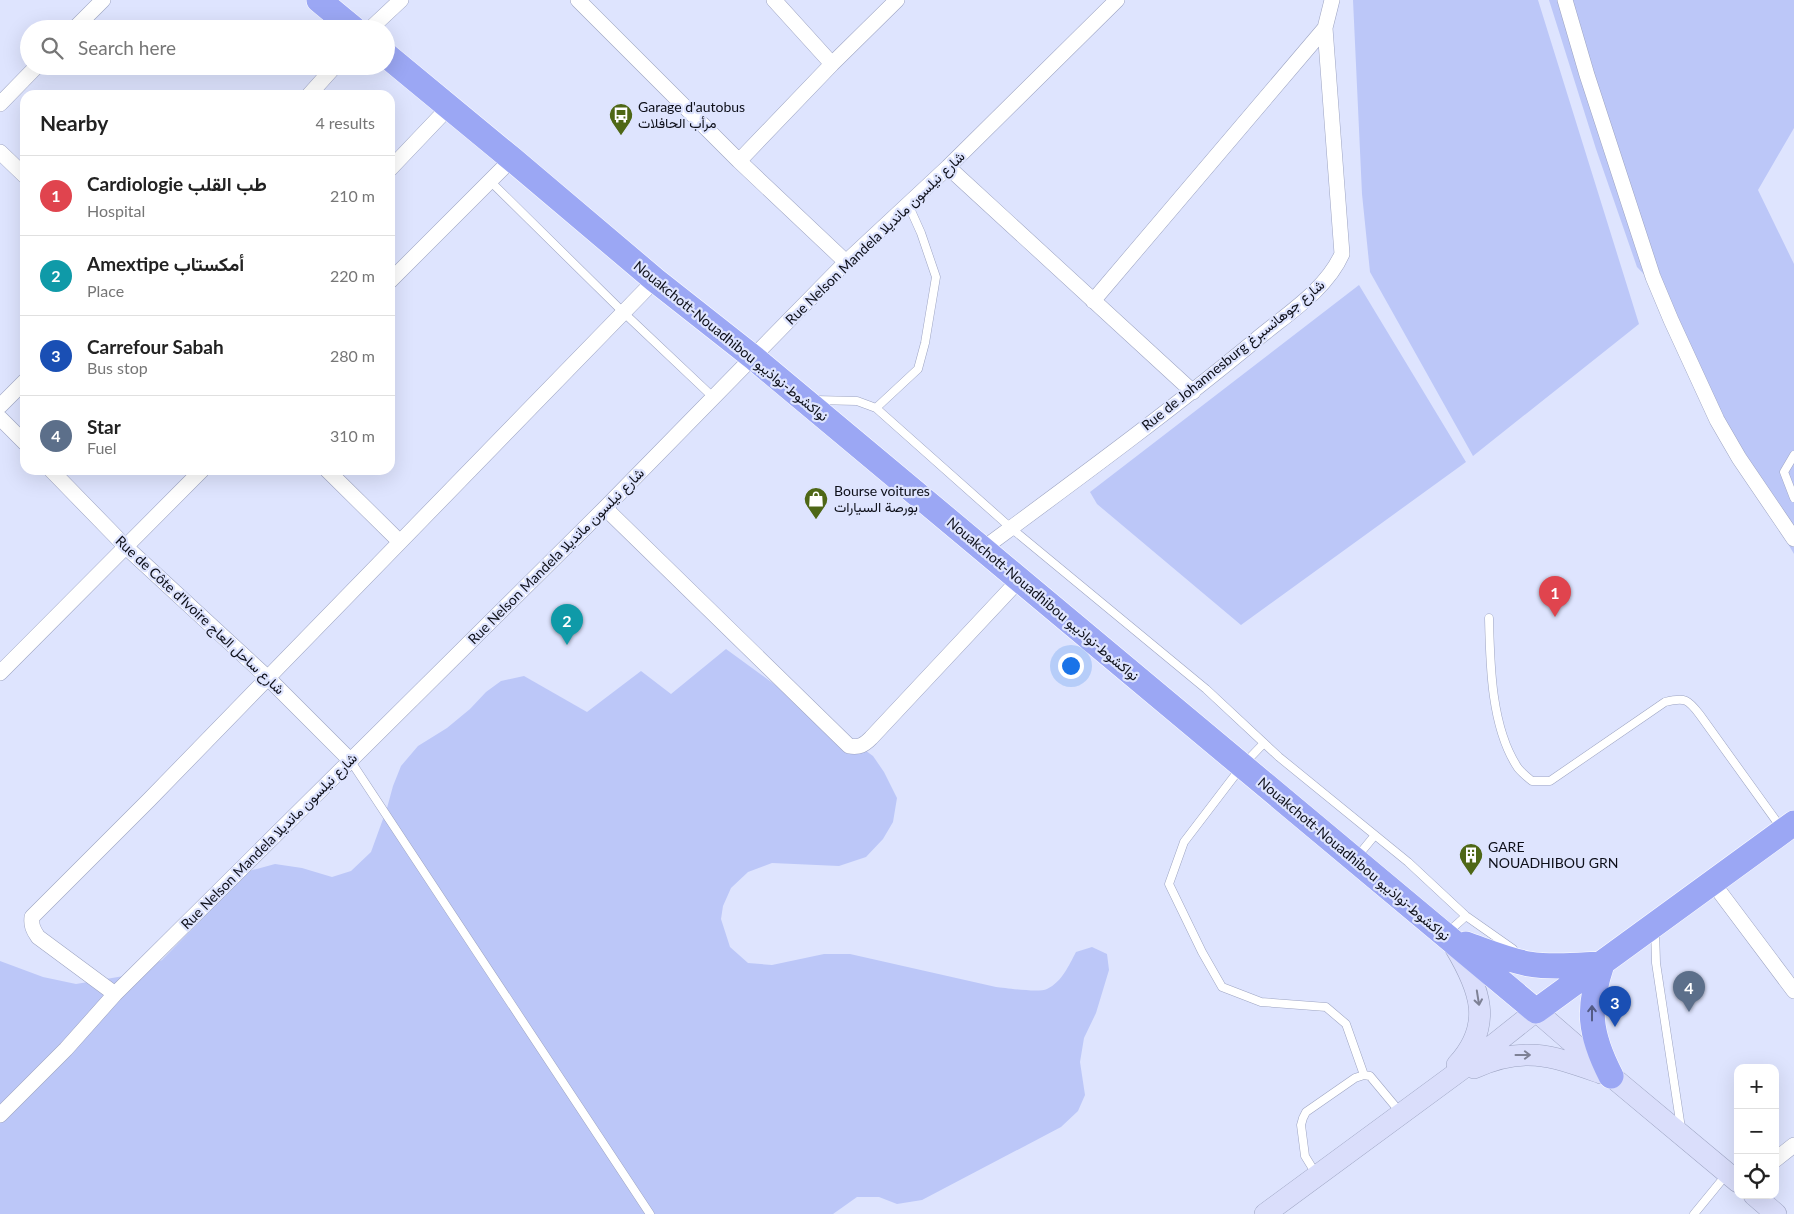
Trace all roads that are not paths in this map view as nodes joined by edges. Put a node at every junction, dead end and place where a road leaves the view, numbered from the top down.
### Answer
1 (102, 0) edge
2 (319, 0) edge
3 (401, 0) edge
4 (578, 0) edge
5 (774, 0) edge
6 (897, 0) edge
7 (1117, 0) edge
8 (1332, 0) edge
9 (1565, 0) edge
10 (83, 20) edge
11 (343, 20) edge
12 (380, 20) edge
13 (1325, 28) junction
14 (395, 63) edge
15 (832, 64) junction
16 (28, 75) edge
17 (327, 75) edge
18 (313, 90) edge
19 (0, 104) edge
20 (449, 107) junction
21 (0, 152) edge
22 (512, 159) junction
23 (740, 161) junction
24 (395, 164) edge
25 (948, 167) junction
26 (20, 171) edge
27 (490, 181) junction
28 (908, 204) junction
29 (846, 262) junction
30 (395, 271) edge
31 (655, 280) junction
32 (1092, 301) junction
33 (624, 312) junction
34 (754, 358) junction
35 (20, 386) edge
36 (1193, 392) junction
37 (714, 398) junction
38 (805, 400) junction
39 (0, 406) edge
40 (876, 408) junction
41 (0, 418) edge
42 (20, 438) edge
43 (1794, 455) edge
44 (56, 475) edge
45 (197, 475) edge
46 (332, 475) edge
47 (1794, 498) edge
48 (605, 508) junction
49 (1011, 528) junction
50 (1794, 539) edge
51 (400, 542) junction
52 (126, 547) junction
53 (984, 548) junction
54 (1019, 580) junction
55 (1489, 618) dead end
56 (0, 673) edge
57 (268, 678) junction
58 (1264, 743) junction
59 (350, 760) junction
60 (1242, 766) junction
61 (1789, 827) edge
62 (1375, 835) junction
63 (1355, 860) junction
64 (1713, 882) junction
65 (1466, 916) junction
66 (1655, 924) junction
67 (1448, 937) junction
68 (1521, 952) dead end
69 (1530, 956) dead end
70 (1602, 964) junction
71 (1552, 966) junction
72 (1794, 991) edge
73 (115, 994) junction
74 (1536, 1011) junction
75 (1364, 1075) junction
76 (1611, 1076) junction
77 (1430, 1092) junction
78 (1401, 1114) junction
79 (0, 1115) edge
80 (1682, 1135) junction
81 (1794, 1145) edge
82 (1779, 1157) edge
83 (1317, 1176) junction
84 (1733, 1178) edge
85 (1759, 1199) edge
86 (650, 1214) edge
87 (1265, 1214) edge
88 (1694, 1214) edge
89 (1776, 1214) edge

1 - 10 street
2 - 11 highway
3 - 12 street
4 - 23 street
5 - 15 street
6 - 15 street
7 - 25 street, Rue Nelson Mandela شارع نيلسون مانديلا
8 - 13 street, Rue de Johannesburg شارع جوهانسبرغ
9 - 50 street
13 - 32 street
13 - 36 street, Rue de Johannesburg شارع جوهانسبرغ
14 - 20 highway, Nouakchott-Nouadhibou نواكشوط-نواذيبو
15 - 23 street
16 - 19 street
17 - 18 street
20 - 22 highway, Nouakchott-Nouadhibou نواكشوط-نواذيبو
20 - 24 street
21 - 26 street
22 - 27 street
22 - 31 highway, Nouakchott-Nouadhibou نواكشوط-نواذيبو
23 - 29 street
25 - 28 street, Rue Nelson Mandela شارع نيلسون مانديلا
25 - 32 street
27 - 30 street
27 - 33 lane
28 - 29 street, Rue Nelson Mandela شارع نيلسون مانديلا
28 - 40 lane
29 - 34 street, Rue Nelson Mandela شارع نيلسون مانديلا
31 - 33 street
31 - 34 highway, Nouakchott-Nouadhibou نواكشوط-نواذيبو
32 - 36 street
33 - 37 lane
33 - 51 street
34 - 37 street, Rue Nelson Mandela شارع نيلسون مانديلا
34 - 38 highway, Nouakchott-Nouadhibou نواكشوط-نواذيبو
35 - 39 street
36 - 49 street, Rue de Johannesburg شارع جوهانسبرغ
37 - 48 street, Rue Nelson Mandela شارع نيلسون مانديلا
38 - 40 lane
38 - 53 highway, Nouakchott-Nouadhibou نواكشوط-نواذيبو
40 - 49 lane
41 - 42 street
43 - 47 lane
44 - 52 street, Rue de Côte d'Ivoire شارع ساحل العاج
45 - 52 street
46 - 51 street
48 - 54 street
48 - 59 street, Rue Nelson Mandela شارع نيلسون مانديلا
49 - 53 street, Rue de Johannesburg شارع جوهانسبرغ
49 - 58 lane
51 - 57 street
52 - 56 street
52 - 57 street, Rue de Côte d'Ivoire شارع ساحل العاج
53 - 54 highway, Nouakchott-Nouadhibou نواكشوط-نواذيبو
54 - 60 highway, Nouakchott-Nouadhibou نواكشوط-نواذيبو
55 - 61 lane
57 - 59 street, Rue de Côte d'Ivoire شارع ساحل العاج
57 - 73 street
58 - 60 lane
58 - 62 lane
59 - 73 street, Rue Nelson Mandela شارع نيلسون مانديلا
59 - 86 lane
60 - 63 highway, Nouakchott-Nouadhibou نواكشوط-نواذيبو
60 - 75 lane
61 - 64 highway
62 - 63 lane
62 - 65 lane
63 - 67 highway, Nouakchott-Nouadhibou نواكشوط-نواذيبو
64 - 66 highway
64 - 72 street
65 - 67 lane
65 - 68 lane
66 - 70 highway
66 - 80 lane
67 - 71 highway
67 - 74 highway, Nouakchott-Nouadhibou نواكشوط-نواذيبو
67 -> 77 main road
69 - 71 lane
70 - 71 highway
70 - 74 highway
76 -> 70 highway
73 - 79 street, Rue Nelson Mandela شارع نيلسون مانديلا
74 - 76 main road
74 - 77 main road
75 - 78 lane
75 - 83 lane
77 -> 76 main road
76 - 80 main road
77 - 78 main road
78 - 83 main road
80 - 84 main road
81 - 82 street
83 - 87 main road
84 - 88 lane
85 - 89 main road

